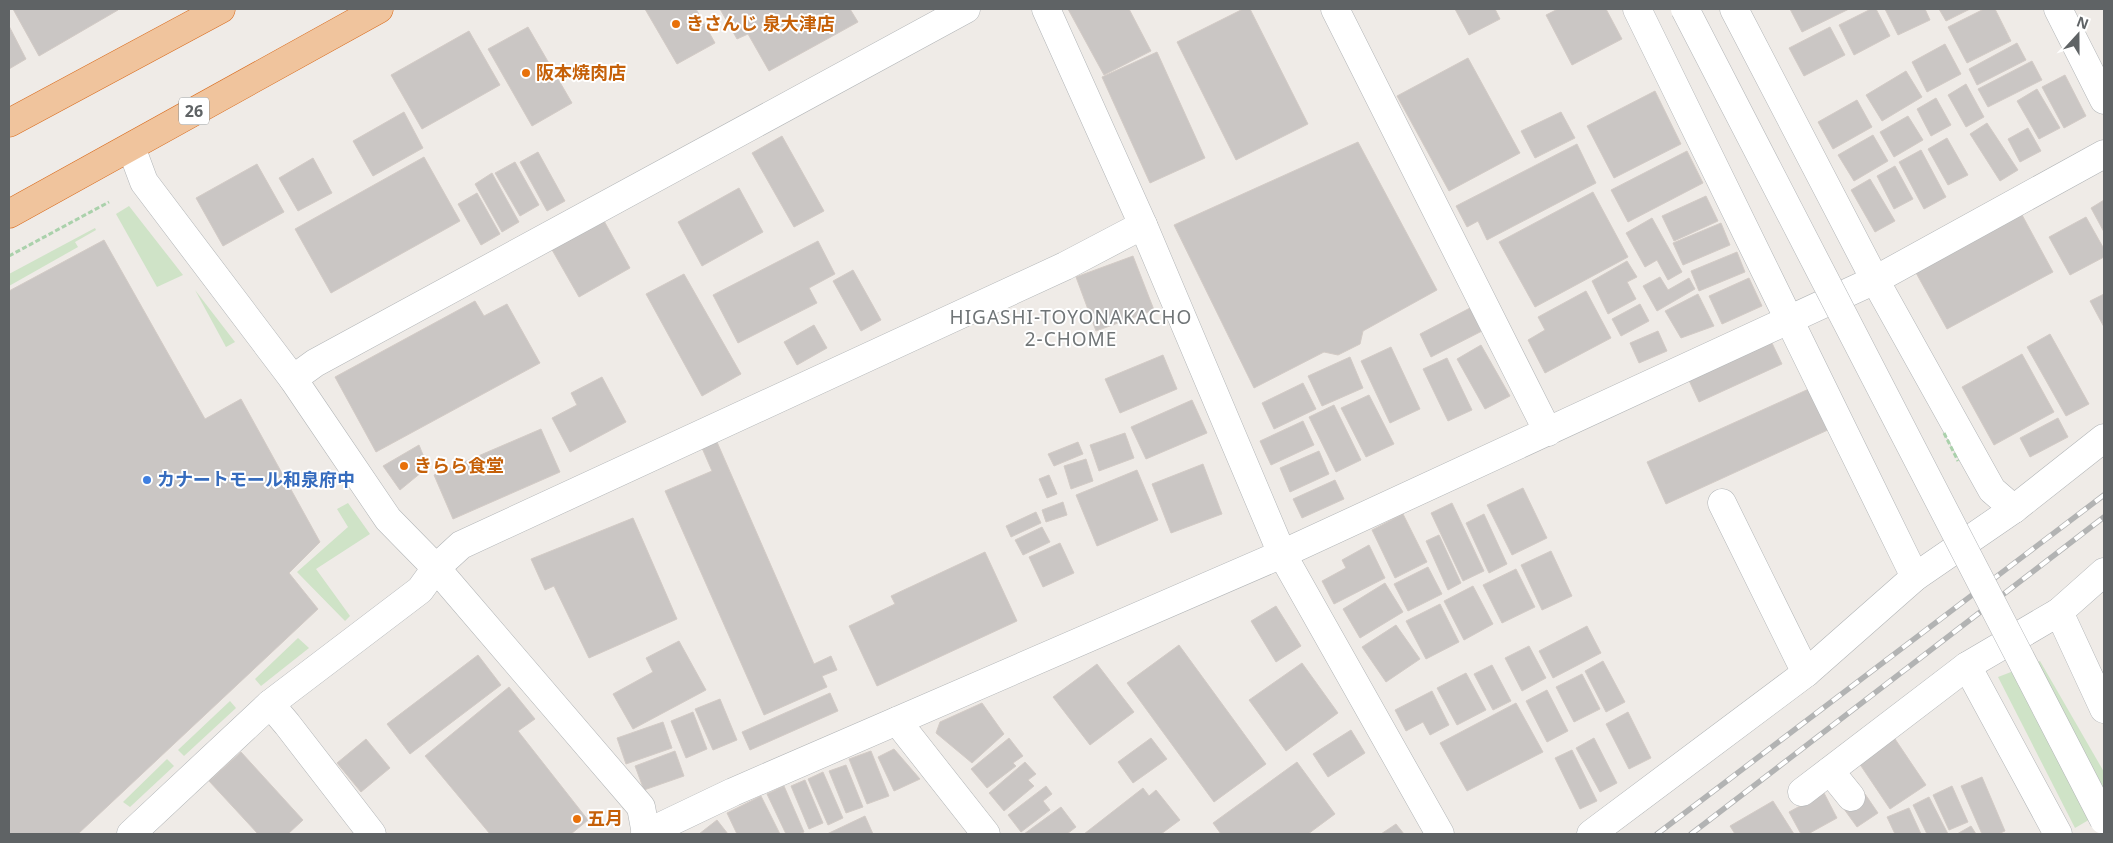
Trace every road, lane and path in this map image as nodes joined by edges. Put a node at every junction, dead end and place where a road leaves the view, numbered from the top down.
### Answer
1 (221, 9) edge
2 (379, 9) edge
3 (966, 9) edge
4 (1046, 9) edge
5 (1335, 9) edge
6 (1637, 9) edge
7 (1685, 9) edge
8 (1734, 9) edge
9 (2058, 9) edge
10 (2104, 100) edge
11 (9, 124) edge
12 (131, 146) junction
13 (2104, 154) edge
14 (109, 202) dead end
15 (9, 214) edge
16 (1143, 225) junction
17 (9, 256) edge
18 (1875, 280) junction
19 (1789, 320) junction
20 (293, 378) junction
21 (1548, 432) junction
22 (2104, 438) edge
23 (1722, 503) dead end
24 (2014, 509) junction
25 (1282, 554) junction
26 (436, 568) junction
27 (2104, 572) edge
28 (1915, 577) junction
29 (2059, 612) junction
30 (1967, 666) junction
31 (1806, 673) junction
32 (270, 704) junction
33 (2104, 709) edge
34 (897, 721) junction
35 (1830, 771) junction
36 (1802, 792) dead end
37 (1851, 797) dead end
38 (2104, 820) edge
39 (2054, 833) edge
40 (131, 834) edge
41 (372, 834) edge
42 (645, 834) edge
43 (986, 834) edge
44 (1440, 834) edge
45 (1591, 834) edge

1 - 11 highway
2 - 12 highway, 26
3 - 20 street
4 - 16 street
5 - 21 street
6 - 19 street
7 - 38 street, bridge
8 - 18 street
9 - 10 street
12 - 15 highway, 26
12 - 20 street
13 - 18 street
14 - 17 path
16 - 25 street
16 - 26 street
18 - 19 street
18 - 24 street
19 - 21 street
19 - 28 street
20 - 26 street
21 - 25 street
22 - 24 street
23 - 31 street
24 - 28 street
25 - 34 street
25 - 44 street
26 - 32 street
26 - 42 street
27 - 29 street
28 - 31 street
29 - 30 street
29 - 33 street
30 - 35 street
30 - 39 street
31 - 45 street
32 - 40 street
32 - 41 street
34 - 42 street
34 - 43 street
35 - 36 street
35 - 37 street

